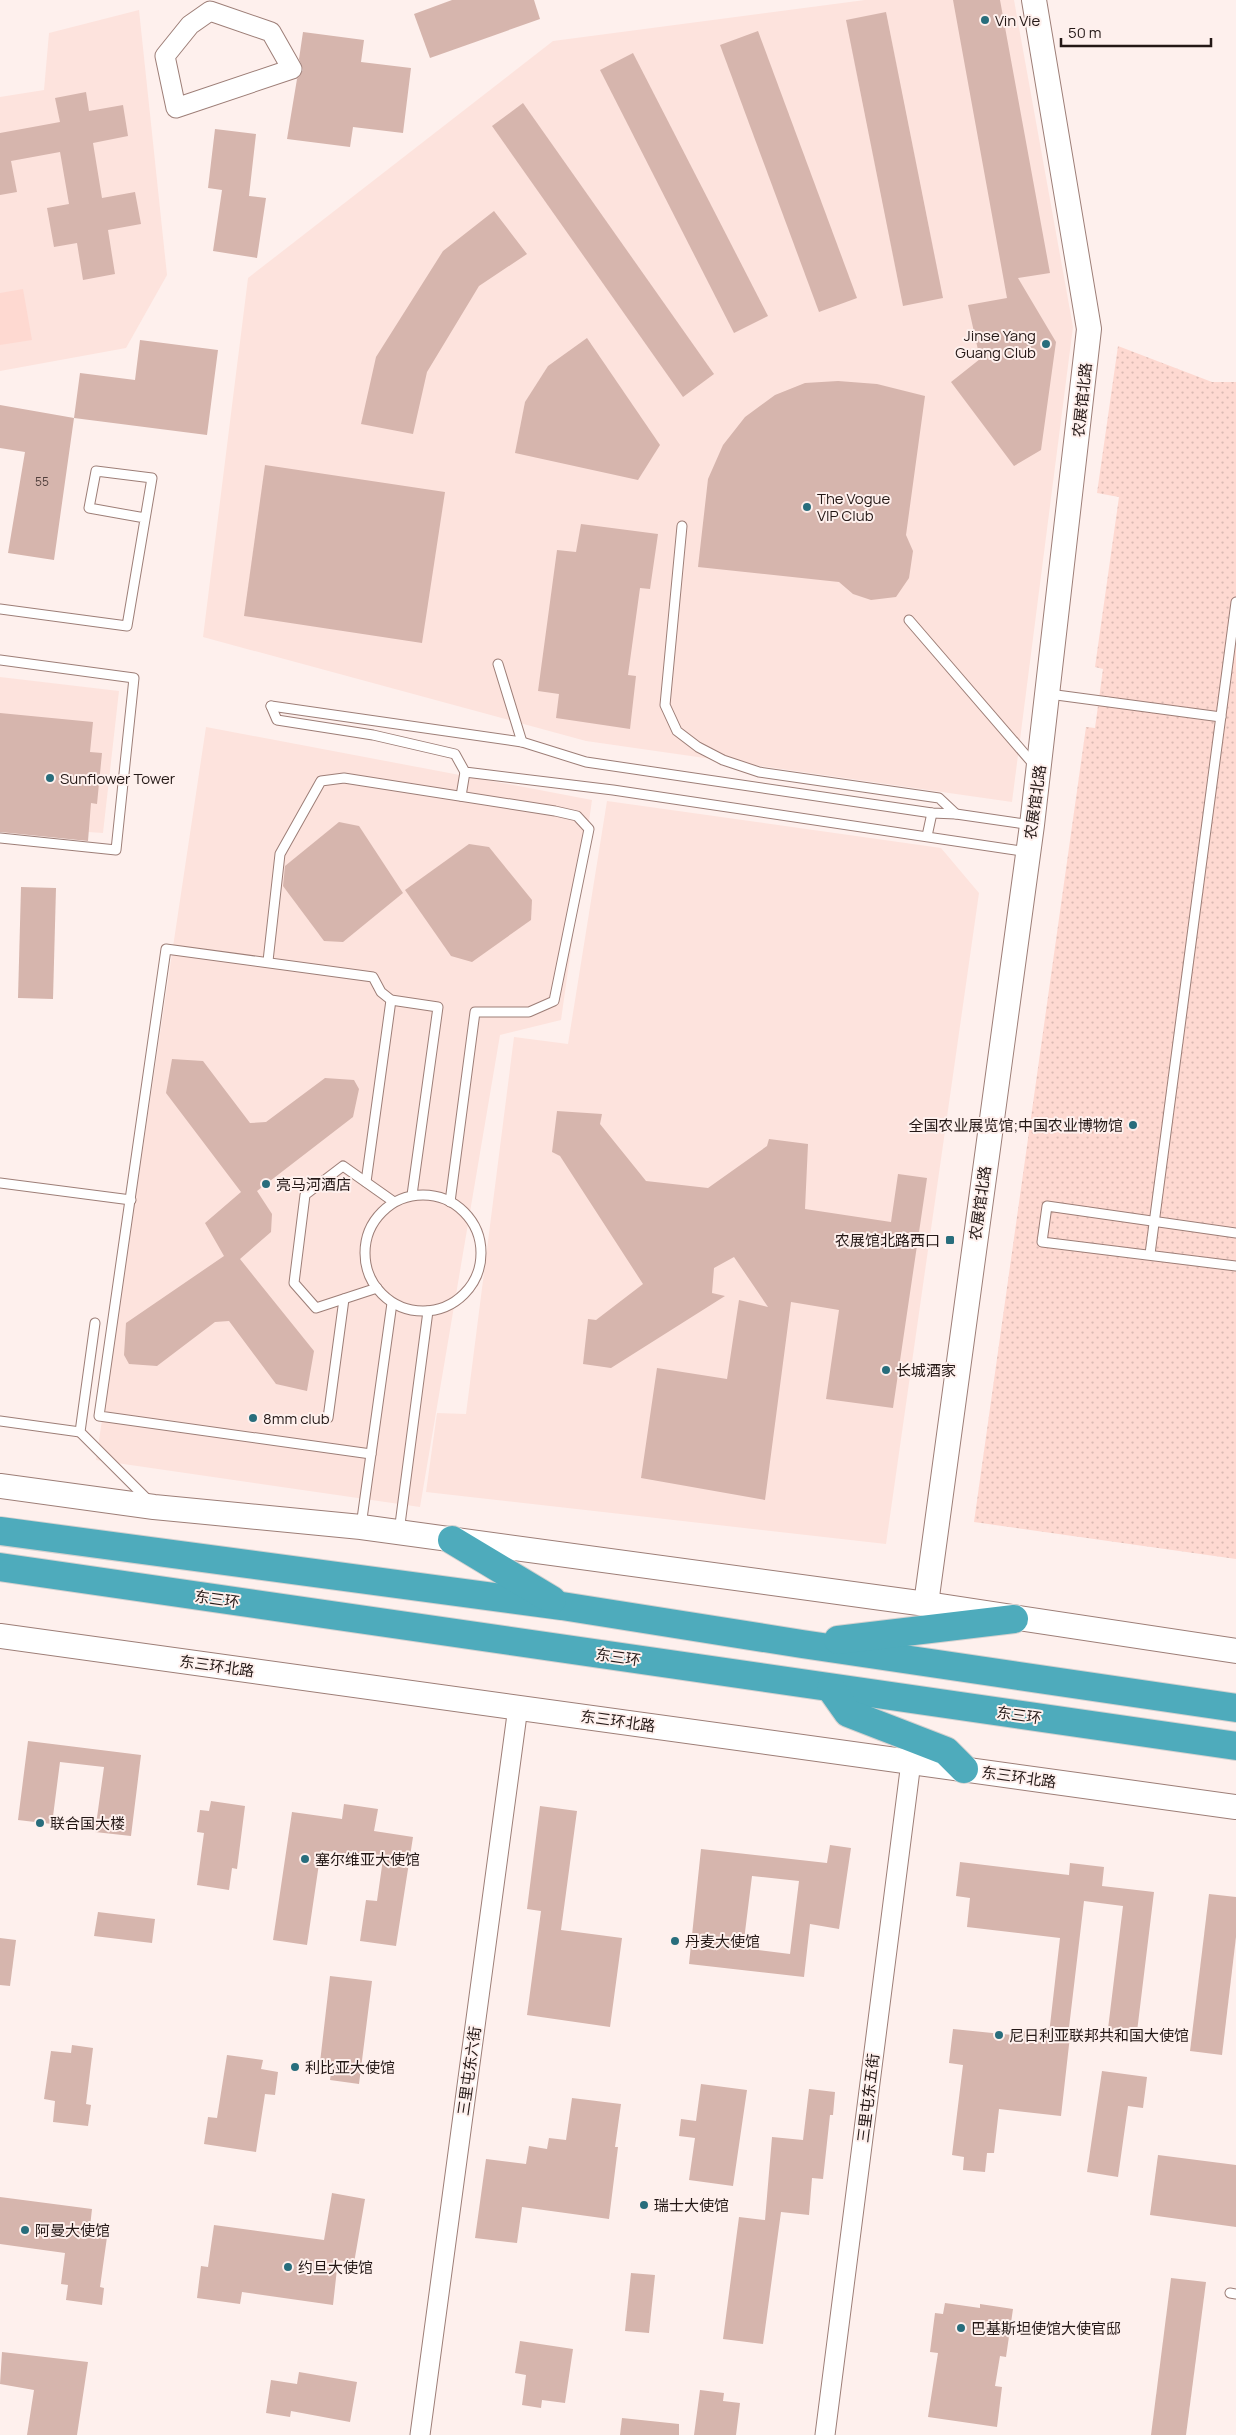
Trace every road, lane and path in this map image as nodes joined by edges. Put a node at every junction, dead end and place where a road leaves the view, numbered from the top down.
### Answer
1 (1034, 0) edge
2 (210, 6) edge
3 (145, 518) junction
4 (682, 526) dead end
5 (1236, 602) edge
6 (0, 609) edge
7 (909, 620) dead end
8 (0, 660) edge
9 (498, 664) dead end
10 (1049, 694) junction
11 (1221, 717) junction
12 (522, 742) junction
13 (1039, 770) junction
14 (465, 772) junction
15 (461, 796) junction
16 (932, 813) junction
17 (956, 814) junction
18 (1032, 825) junction
19 (928, 836) junction
20 (0, 838) edge
21 (1028, 852) junction
22 (268, 961) junction
23 (391, 1000) junction
24 (366, 1182) junction
25 (0, 1183) edge
26 (412, 1195) junction
27 (131, 1200) junction
28 (394, 1202) junction
29 (450, 1202) junction
30 (1154, 1222) junction
31 (1236, 1233) edge
32 (1150, 1254) junction
33 (1236, 1266) edge
34 (377, 1288) junction
35 (344, 1299) junction
36 (392, 1303) junction
37 (428, 1311) junction
38 (95, 1323) dead end
39 (328, 1418) dead end
40 (0, 1420) edge
41 (80, 1432) junction
42 (371, 1454) junction
43 (0, 1486) edge
44 (154, 1507) junction
45 (361, 1527) junction
46 (0, 1531) edge
47 (399, 1532) junction
48 (452, 1540) junction
49 (0, 1567) edge
50 (926, 1604) junction
51 (562, 1606) junction
52 (1014, 1619) junction
53 (0, 1636) edge
54 (802, 1644) junction
55 (1236, 1651) edge
56 (831, 1689) junction
57 (518, 1707) junction
58 (1236, 1708) edge
59 (1236, 1746) edge
60 (911, 1762) junction
61 (964, 1769) junction
62 (1236, 1807) edge
63 (420, 2435) edge
64 (825, 2435) edge

1 - 10 street, 农展馆北路
2 - 2 street
3 - 3 lane
3 - 6 lane
4 - 17 lane
5 - 11 lane
7 - 13 lane
8 - 20 lane
9 - 12 lane
10 - 11 lane
10 - 13 street, 农展馆北路
11 - 30 lane
12 - 14 lane
12 - 16 lane
13 - 18 street, 农展馆北路
14 - 15 lane
14 - 19 lane
15 - 22 lane
15 - 29 lane
16 - 17 lane
16 - 19 lane
17 - 18 lane
18 - 21 street, 农展馆北路
19 - 21 lane
21 - 50 street, 农展馆北路
22 - 23 lane
22 - 27 lane
23 - 24 lane
23 - 26 lane
24 - 28 lane
24 - 35 lane
25 - 27 lane
26 - 28 lane
26 - 29 lane
27 - 42 lane
28 - 34 lane
29 - 37 lane
30 - 31 lane
30 - 32 lane
30 - 32 lane
32 - 33 lane
34 - 35 lane
34 - 36 lane
35 - 39 lane
36 - 37 lane
36 - 42 lane
37 - 47 lane
38 - 41 lane
40 - 41 lane
41 - 44 lane
42 - 45 lane
43 - 44 street
44 - 45 street
45 - 47 street
46 - 51 highway
47 - 48 street
48 - 50 street
48 - 51 highway
49 - 56 highway, 东三环
50 - 52 street
51 - 54 highway
52 - 54 highway
52 - 55 street
53 - 57 street, 东三环北路
54 - 58 highway
56 - 59 highway, 东三环
56 - 61 highway
57 - 60 street, 东三环北路
57 - 63 street, 三里屯东六街
60 - 61 street, 东三环北路
60 - 64 street, 三里屯东五街
61 - 62 street, 东三环北路

